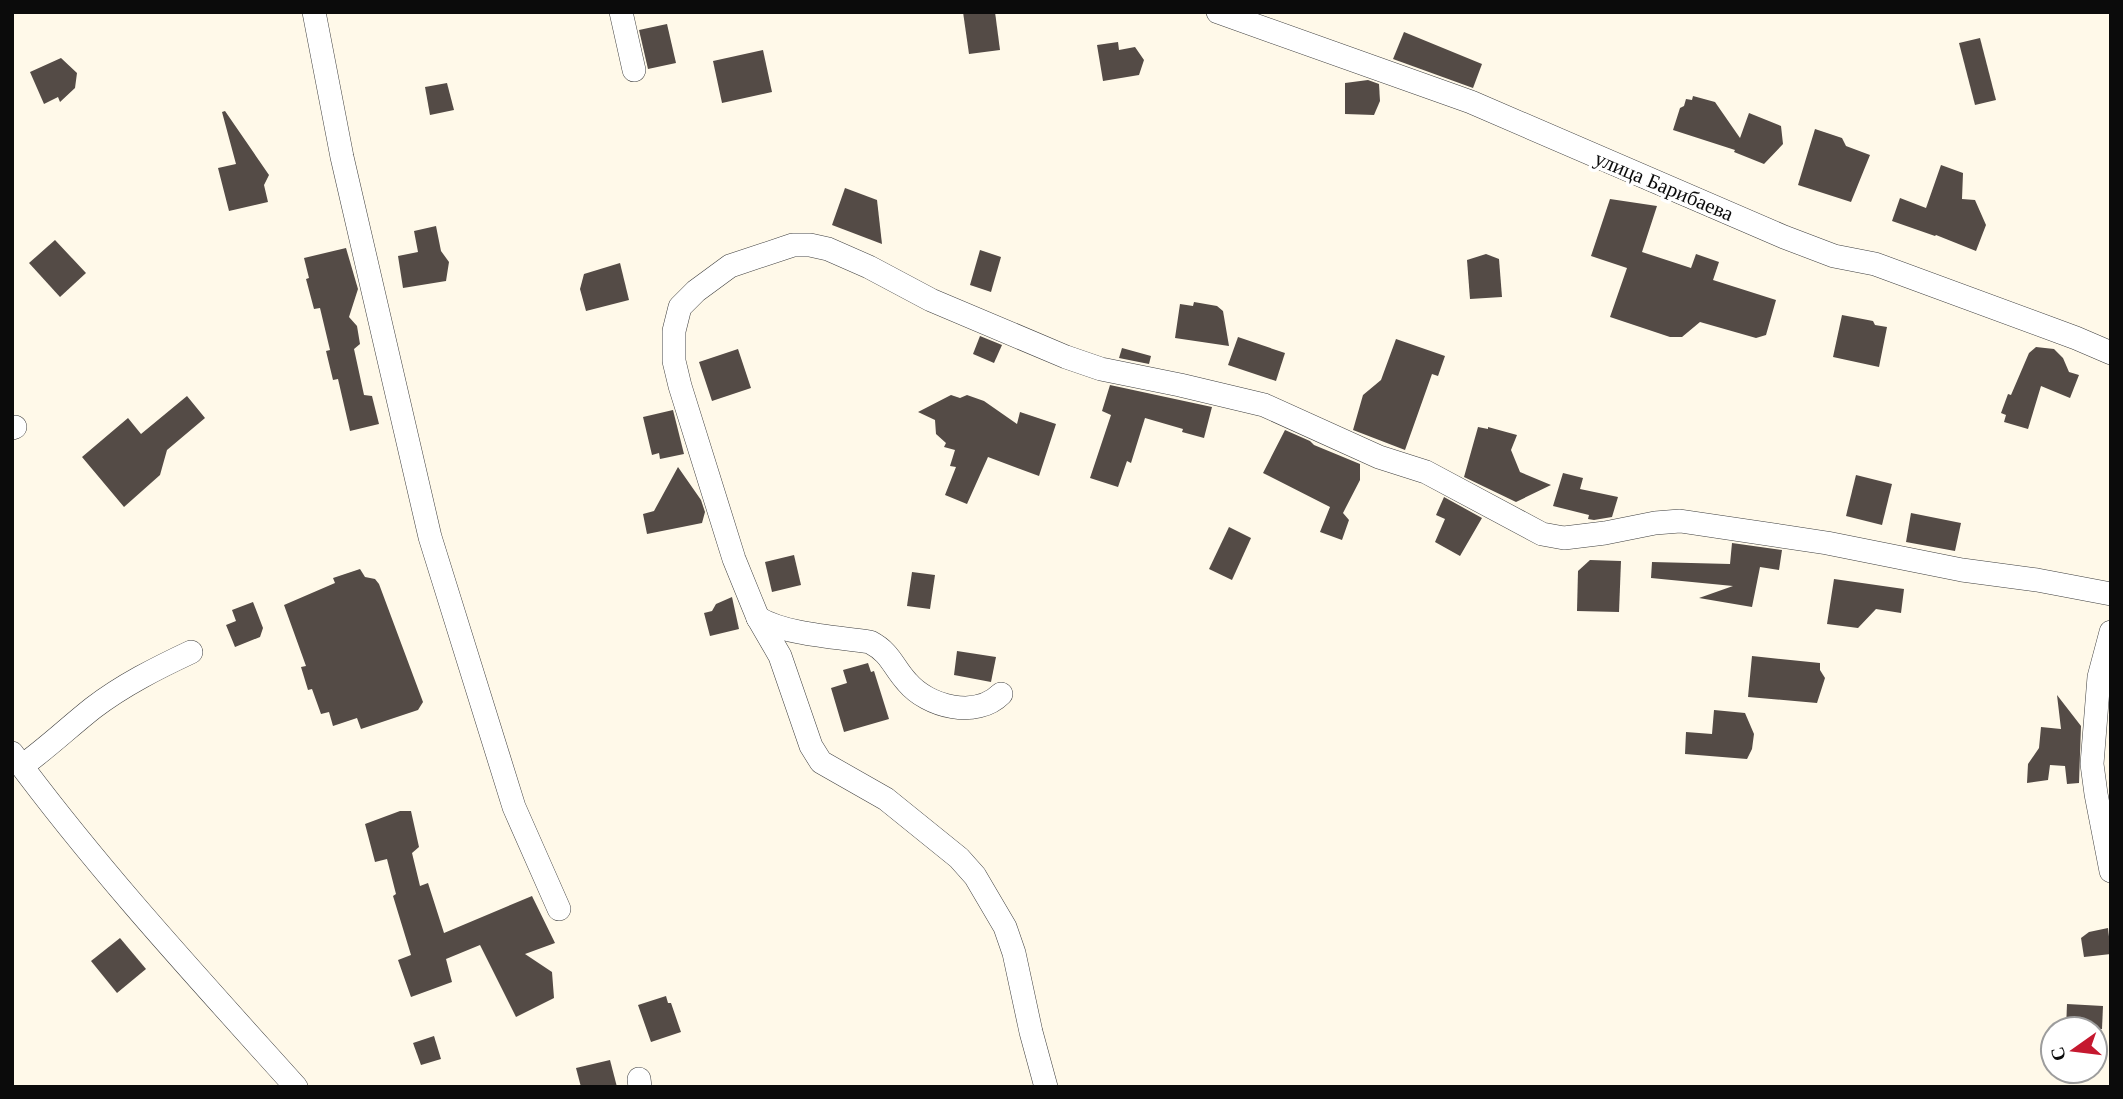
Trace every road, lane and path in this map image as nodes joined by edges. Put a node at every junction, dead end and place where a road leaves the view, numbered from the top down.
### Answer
1 (314, 12) edge
2 (621, 12) edge
3 (1218, 12) edge
4 (634, 70) dead end
5 (2111, 353) edge
6 (2111, 594) edge
7 (758, 618) junction
8 (2111, 632) edge
9 (191, 652) dead end
10 (1001, 694) dead end
11 (17, 760) edge
12 (2111, 871) edge
13 (559, 909) dead end
14 (296, 1087) edge
15 (1046, 1087) edge

1 - 13 street
2 - 4 street
3 - 5 street, улица Барибаева
6 - 7 street
7 - 10 street
7 - 15 street
8 - 12 street
9 - 11 street
11 - 14 street

